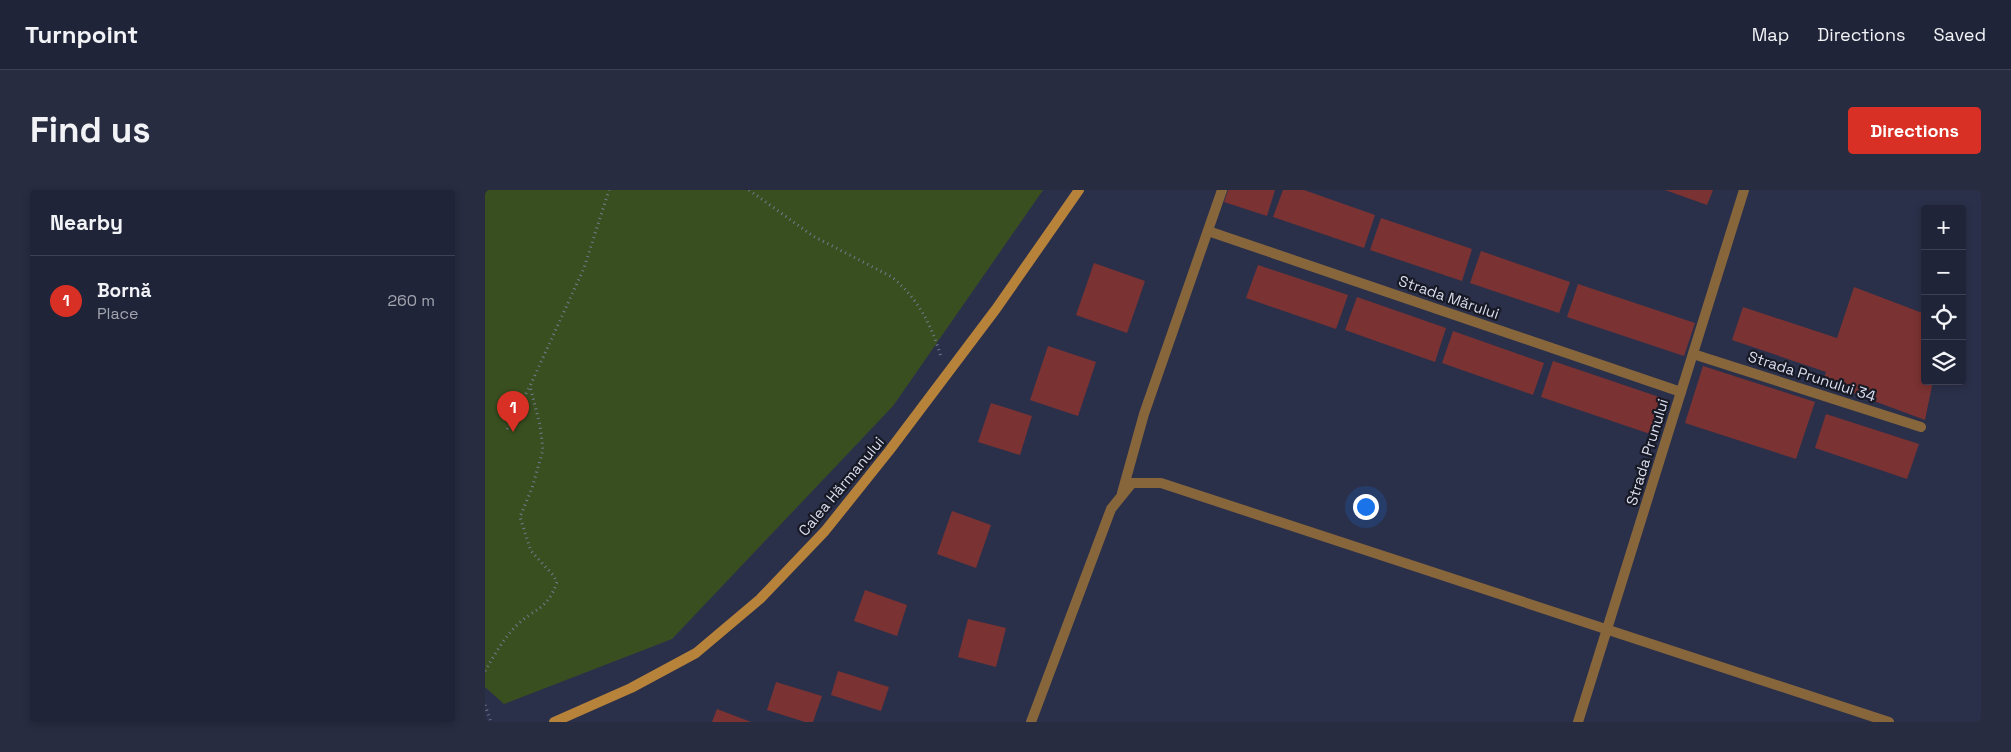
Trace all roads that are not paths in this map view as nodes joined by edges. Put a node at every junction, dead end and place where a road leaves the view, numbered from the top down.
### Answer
1 (1079, 190) edge
2 (1222, 190) edge
3 (1744, 190) edge
4 (1208, 231) junction
5 (1693, 354) junction
6 (1681, 392) junction
7 (1921, 427) dead end
8 (1121, 497) junction
9 (1608, 630) junction
10 (554, 722) edge
11 (1031, 722) edge
12 (1578, 722) edge
13 (1889, 722) edge

1 - 10 main road, Calea Hărmanului
2 - 4 street
3 - 5 street, Strada Prunului
4 - 6 street, Strada Mărului
4 - 8 street
5 - 6 street, Strada Prunului
5 - 7 street, Strada Prunului 34
6 - 9 street, Strada Prunului
8 - 9 street
8 - 11 street
9 - 12 street, Strada Prunului
9 - 13 street

